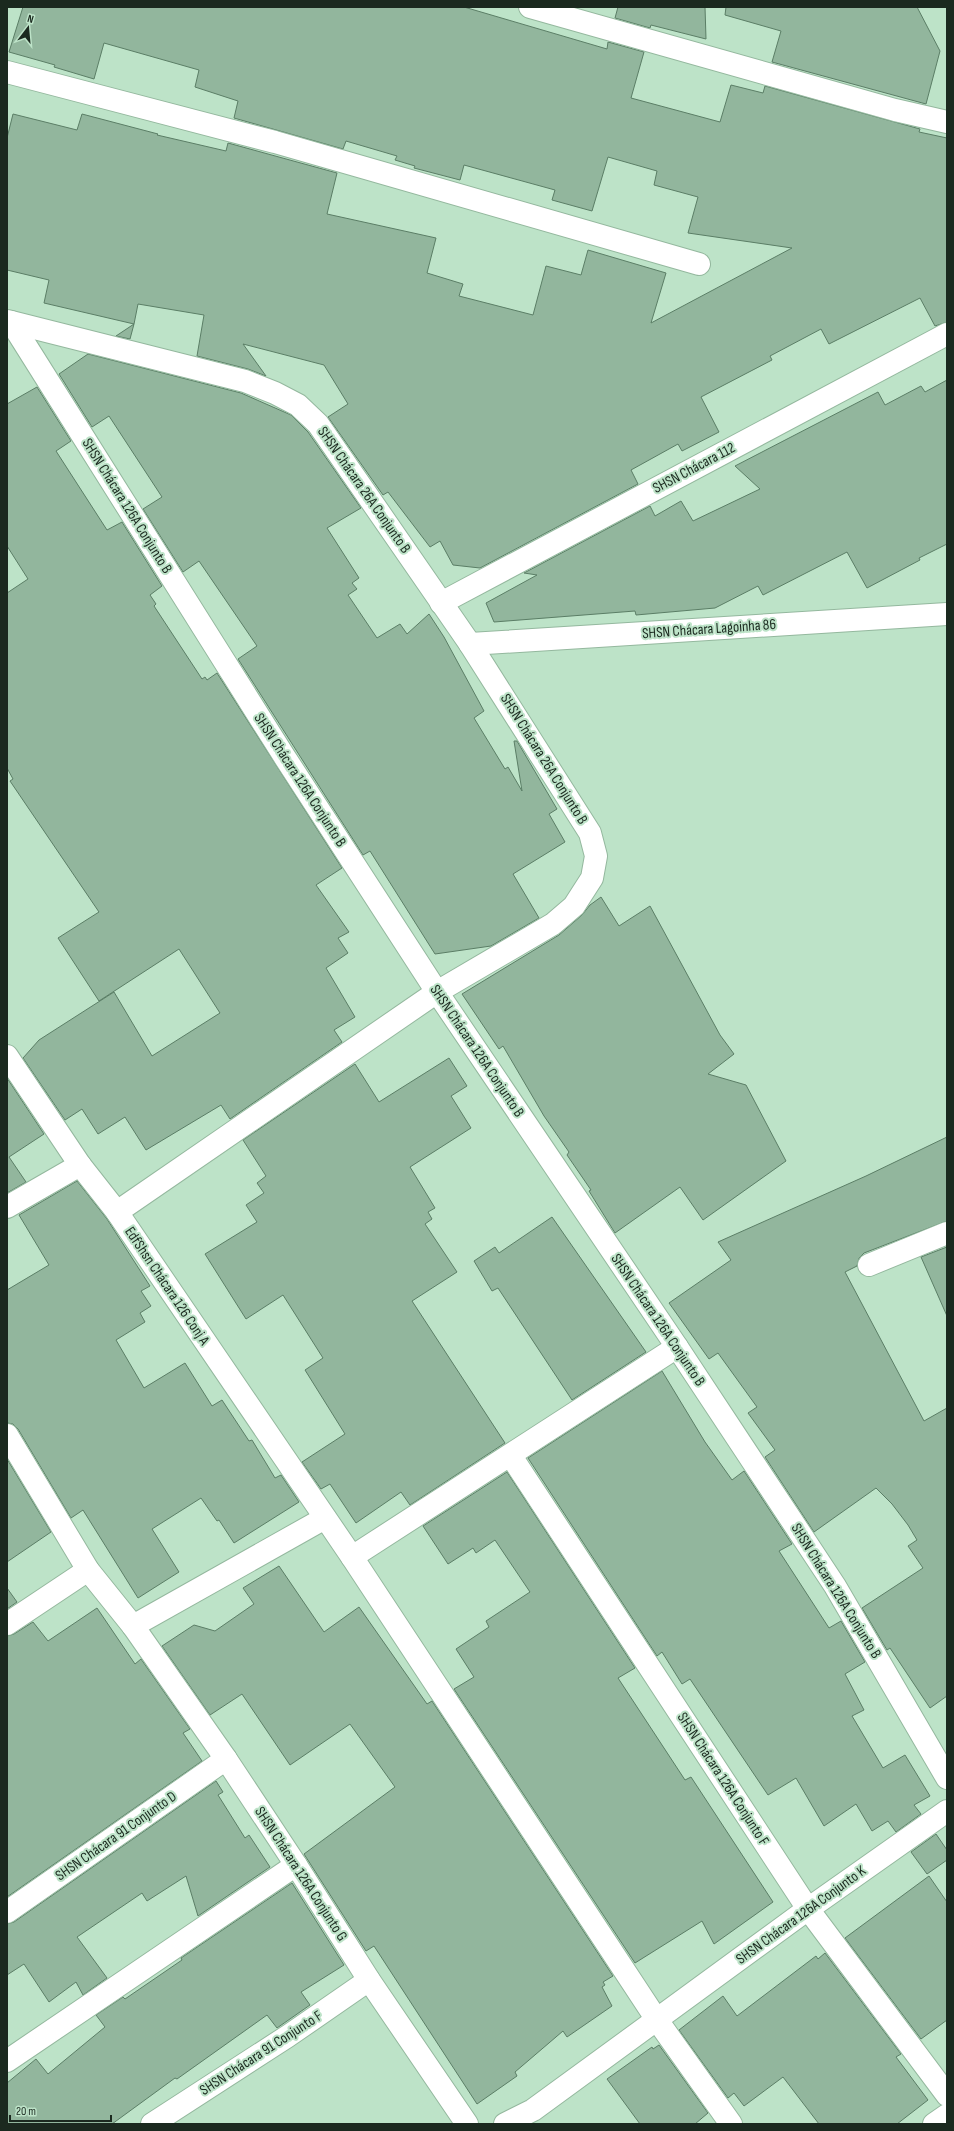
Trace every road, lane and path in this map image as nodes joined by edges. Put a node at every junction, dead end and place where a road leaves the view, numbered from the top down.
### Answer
1 (530, 7) edge
2 (7, 72) edge
3 (947, 122) edge
4 (699, 264) dead end
5 (9, 321) edge
6 (947, 334) edge
7 (441, 603) junction
8 (947, 614) edge
9 (470, 644) junction
10 (437, 992) junction
11 (7, 1056) edge
12 (80, 1165) junction
13 (7, 1207) edge
14 (117, 1212) junction
15 (947, 1233) edge
16 (869, 1265) dead end
17 (677, 1347) junction
18 (7, 1435) edge
19 (511, 1456) junction
20 (325, 1518) junction
21 (352, 1557) junction
22 (88, 1570) junction
23 (7, 1624) edge
24 (133, 1626) junction
25 (226, 1760) junction
26 (947, 1778) edge
27 (947, 1811) edge
28 (296, 1865) junction
29 (808, 1909) junction
30 (7, 1912) edge
31 (369, 1980) junction
32 (656, 2020) junction
33 (7, 2061) edge
34 (947, 2095) edge
35 (947, 2115) edge
36 (538, 2117) edge
37 (152, 2124) edge
38 (466, 2124) edge
39 (505, 2124) edge
40 (731, 2124) edge
41 (934, 2124) edge

1 - 3 street
2 - 4 street
5 - 7 street, SHSN Chácara 26A Conjunto B
5 - 10 street, SHSN Chácara 126A Conjunto B
6 - 7 street, SHSN Chácara 112
7 - 9 street, SHSN Chácara 26A Conjunto B
8 - 9 street, SHSN Chácara Lagoinha 86
9 - 10 street, SHSN Chácara 26A Conjunto B
10 - 14 street, SHSN Chácara 26A Conjunto B
10 - 17 street, SHSN Chácara 126A Conjunto B
11 - 12 street, EdfShsn Chácara 126 Conj A
12 - 13 street
12 - 14 street, EdfShsn Chácara 126 Conj A
14 - 20 street, EdfShsn Chácara 126 Conj A
15 - 16 street
17 - 19 street
17 - 26 street, SHSN Chácara 126A Conjunto B
18 - 22 street, SHSN Chácara 126A Conjunto G
19 - 21 street
19 - 29 street, SHSN Chácara 126A Conjunto F
20 - 21 street, EdfShsn Chácara 126 Conj A
20 - 24 street
21 - 32 street
22 - 23 street
22 - 24 street, SHSN Chácara 126A Conjunto G
24 - 25 street, SHSN Chácara 126A Conjunto G
25 - 28 street, SHSN Chácara 126A Conjunto G
25 - 30 street, SHSN Chácara 91 Conjunto D
27 - 29 street, SHSN Chácara 126A Conjunto K
28 - 31 street, SHSN Chácara 126A Conjunto G
28 - 33 street
29 - 32 street, SHSN Chácara 126A Conjunto K
29 - 34 street, SHSN Chácara 126A Conjunto F
31 - 37 street, SHSN Chácara 91 Conjunto F
31 - 38 street, SHSN Chácara 126A Conjunto G
32 - 36 street, SHSN Chácara 126A Conjunto K
32 - 40 street
35 - 41 street
36 - 39 street, SHSN Chácara 126A Conjunto K

